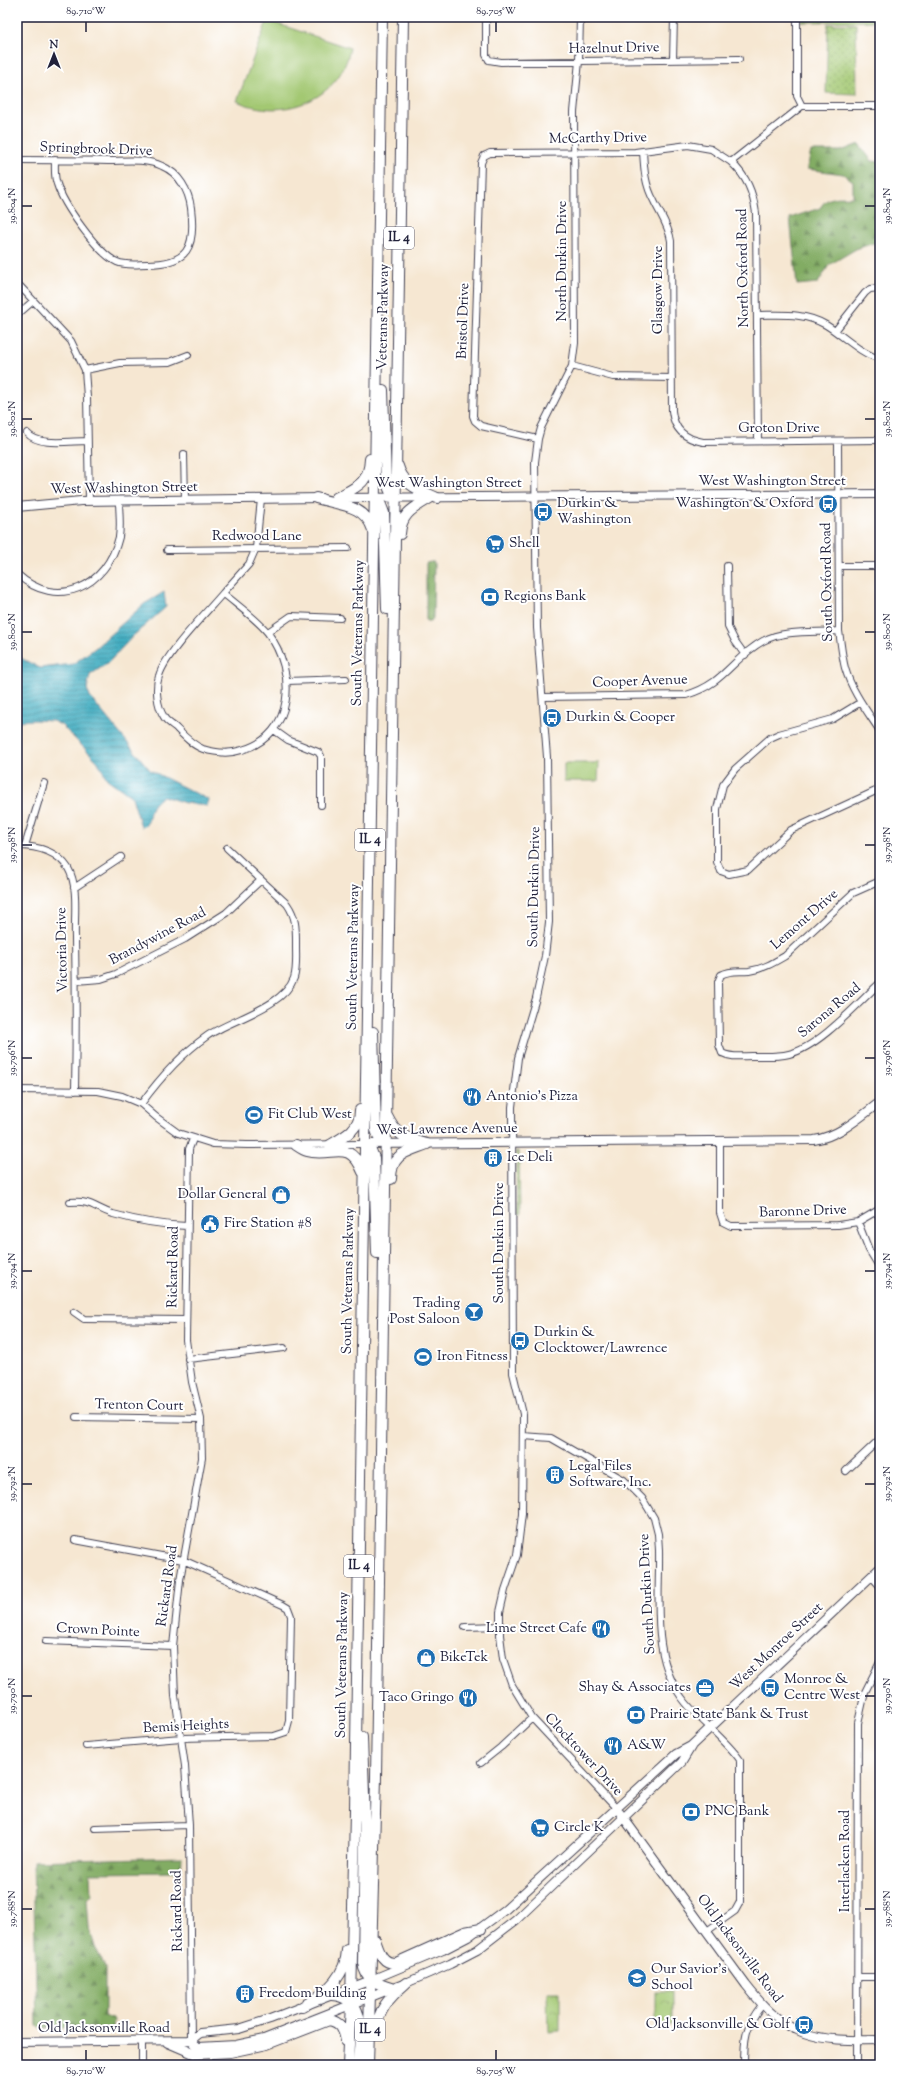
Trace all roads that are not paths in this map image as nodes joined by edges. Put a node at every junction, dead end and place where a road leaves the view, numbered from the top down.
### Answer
1 (382, 17) edge
2 (403, 17) edge
3 (486, 17) edge
4 (580, 17) edge
5 (674, 17) edge
6 (797, 17) edge
7 (739, 59) dead end
8 (673, 60) junction
9 (579, 61) junction
10 (802, 106) junction
11 (880, 106) edge
12 (643, 151) junction
13 (575, 152) junction
14 (482, 154) joint
15 (17, 160) edge
16 (55, 160) junction
17 (732, 162) junction
18 (17, 283) edge
19 (880, 288) edge
20 (32, 302) junction
21 (17, 315) edge
22 (757, 315) junction
23 (835, 331) junction
24 (378, 336) junction
25 (188, 355) dead end
26 (880, 359) edge
27 (572, 366) junction
28 (85, 370) junction
29 (672, 378) junction
30 (377, 392) junction
31 (27, 433) dead end
32 (681, 433) joint
33 (538, 439) junction
34 (87, 440) junction
35 (880, 440) edge
36 (758, 441) junction
37 (838, 441) junction
38 (184, 454) dead end
39 (396, 458) junction
40 (838, 494) junction
41 (880, 494) edge
42 (536, 497) junction
43 (316, 498) junction
44 (336, 498) junction
45 (375, 498) junction
46 (396, 498) junction
47 (433, 498) junction
48 (261, 499) junction
49 (89, 500) junction
50 (119, 500) junction
51 (185, 500) junction
52 (17, 507) edge
53 (374, 536) junction
54 (256, 548) junction
55 (348, 548) dead end
56 (167, 550) dead end
57 (727, 566) dead end
58 (839, 566) junction
59 (880, 566) edge
60 (17, 574) edge
61 (223, 593) junction
62 (394, 613) junction
63 (340, 618) dead end
64 (268, 632) junction
65 (839, 632) junction
66 (745, 655) junction
67 (346, 679) dead end
68 (288, 680) junction
69 (392, 689) junction
70 (543, 697) junction
71 (861, 702) junction
72 (274, 730) junction
73 (880, 731) edge
74 (44, 783) dead end
75 (880, 789) edge
76 (321, 805) dead end
77 (17, 846) edge
78 (25, 846) junction
79 (227, 848) dead end
80 (121, 857) dead end
81 (261, 880) junction
82 (880, 881) edge
83 (74, 888) junction
84 (368, 970) junction
85 (76, 981) junction
86 (880, 983) edge
87 (367, 1033) junction
88 (720, 1055) joint
89 (17, 1090) edge
90 (75, 1091) junction
91 (880, 1102) edge
92 (141, 1104) junction
93 (386, 1113) junction
94 (193, 1139) junction
95 (720, 1141) junction
96 (511, 1142) junction
97 (365, 1144) junction
98 (385, 1144) junction
99 (427, 1144) junction
100 (296, 1145) junction
101 (330, 1145) junction
102 (365, 1176) junction
103 (70, 1202) dead end
104 (880, 1209) edge
105 (858, 1222) junction
106 (187, 1226) junction
107 (384, 1266) junction
108 (880, 1268) edge
109 (74, 1312) dead end
110 (186, 1320) junction
111 (383, 1326) junction
112 (284, 1348) dead end
113 (188, 1359) junction
114 (76, 1417) dead end
115 (201, 1418) junction
116 (523, 1436) junction
117 (880, 1439) edge
118 (846, 1471) dead end
119 (75, 1540) dead end
120 (184, 1560) junction
121 (880, 1568) edge
122 (871, 1576) junction
123 (880, 1586) edge
124 (500, 1626) junction
125 (464, 1627) dead end
126 (46, 1641) dead end
127 (173, 1646) junction
128 (880, 1662) edge
129 (356, 1700) junction
130 (532, 1718) junction
131 (356, 1727) junction
132 (710, 1729) junction
133 (181, 1738) junction
134 (86, 1746) dead end
135 (691, 1746) junction
136 (481, 1763) dead end
137 (616, 1808) junction
138 (623, 1817) junction
139 (189, 1825) junction
140 (95, 1828) dead end
141 (481, 1929) junction
142 (707, 1931) junction
143 (373, 1933) junction
144 (858, 1977) junction
145 (880, 1977) edge
146 (371, 1980) junction
147 (406, 1983) junction
148 (352, 1988) junction
149 (391, 1988) junction
150 (371, 1995) junction
151 (332, 1996) junction
152 (351, 2003) junction
153 (762, 2005) junction
154 (302, 2007) junction
155 (191, 2040) junction
156 (857, 2040) junction
157 (880, 2040) edge
158 (17, 2042) edge
159 (142, 2042) junction
160 (168, 2042) junction
161 (348, 2052) junction
162 (142, 2065) edge
163 (348, 2065) edge
164 (358, 2065) edge
165 (368, 2065) edge
166 (374, 2065) edge
167 (744, 2065) edge
168 (857, 2065) edge

1 - 24 highway, Veterans Parkway / IL 4
2 - 39 highway, Veterans Parkway / IL 4
3 - 9 street, Hazelnut Drive
4 - 9 street, North Durkin Drive
5 - 8 street
6 - 10 street
7 - 8 street, Hazelnut Drive
8 - 9 street, Hazelnut Drive
9 - 13 street, North Durkin Drive
10 - 11 street
10 - 17 street
12 - 13 street, McCarthy Drive
12 - 17 street, McCarthy Drive
12 - 29 street, Glasgow Drive
13 - 14 street, McCarthy Drive
13 - 27 street, North Durkin Drive
14 - 33 street, Bristol Drive
15 - 16 street, Springbrook Drive
16 - 16 street, Springbrook Drive
17 - 22 street, North Oxford Road
18 - 20 street
19 - 23 street
20 - 21 street
20 - 28 street
22 - 23 street
22 - 36 street, North Oxford Road
23 - 26 street
24 - 30 highway, Veterans Parkway / IL 4
24 - 46 highway
25 - 28 street
27 - 29 street
27 - 33 street, North Durkin Drive
28 - 34 street
29 - 32 street, Glasgow Drive
30 - 44 highway
30 - 45 highway, Veterans Parkway / IL 4
31 - 34 street
32 - 36 street, Groton Drive
33 - 42 street, North Durkin Drive
34 - 49 street
35 - 37 street, Groton Drive
36 - 37 street, Groton Drive
37 - 40 street
38 - 51 street
39 - 46 highway, Veterans Parkway / IL 4
39 - 47 highway
40 - 41 street, West Washington Street
40 - 42 street, West Washington Street
40 - 58 street, South Oxford Road
42 - 47 street, West Washington Street
42 - 70 street, South Durkin Drive
43 - 44 street, West Washington Street
43 - 48 street, West Washington Street
43 - 53 highway
44 - 45 street, West Washington Street
45 - 46 street, West Washington Street
45 - 53 highway, South Veterans Parkway / IL 4
45 - 69 highway
46 - 47 street, West Washington Street
46 - 62 highway, IL 4
47 - 62 highway
48 - 51 street, West Washington Street
48 - 54 street
49 - 50 street, West Washington Street
49 - 52 street, West Washington Street
50 - 51 street, West Washington Street
50 - 60 street
53 - 84 highway, South Veterans Parkway / IL 4
54 - 55 street, Redwood Lane
54 - 56 street, Redwood Lane
54 - 61 street
57 - 66 street
58 - 59 street
58 - 65 street, South Oxford Road
61 - 64 street
61 - 72 street
62 - 69 highway, IL 4
63 - 64 street
64 - 68 street
65 - 66 street, Cooper Avenue
65 - 71 street, South Oxford Road
66 - 70 street, Cooper Avenue
67 - 68 street
68 - 72 street
69 - 93 highway, IL 4
70 - 96 street, South Durkin Drive
71 - 73 street, South Oxford Road
71 - 75 street
72 - 76 street
74 - 78 street
77 - 78 street, Victoria Drive
78 - 83 street, Victoria Drive
79 - 81 street
80 - 83 street
81 - 85 street, Brandywine Road
81 - 92 street
82 - 88 street, Lemont Drive
83 - 85 street, Victoria Drive
84 - 87 highway, South Veterans Parkway / IL 4
84 - 98 highway
85 - 90 street, Victoria Drive
86 - 88 street, Sarona Road
87 - 97 highway, South Veterans Parkway / IL 4
87 - 101 highway
89 - 90 street, West Lawrence Avenue
90 - 92 street, West Lawrence Avenue
91 - 95 street, West Lawrence Avenue
92 - 94 street, West Lawrence Avenue
93 - 98 highway, IL 4
93 - 99 highway
94 - 100 street, West Lawrence Avenue
94 - 106 street, Rickard Road
95 - 96 street, West Lawrence Avenue
95 - 105 street, Baronne Drive
96 - 99 street, West Lawrence Avenue
96 - 116 street, South Durkin Drive
97 - 98 street, West Lawrence Avenue
97 - 101 street, West Lawrence Avenue
97 - 102 highway, South Veterans Parkway / IL 4
97 - 111 highway
98 - 99 street, West Lawrence Avenue
98 - 107 highway, IL 4
99 - 107 highway
100 - 101 street, West Lawrence Avenue
100 - 102 highway
102 - 129 highway, South Veterans Parkway / IL 4
103 - 106 street
104 - 105 street, Baronne Drive
105 - 108 street
106 - 110 street, Rickard Road
107 - 111 highway, IL 4
109 - 110 street
110 - 113 street, Rickard Road
111 - 143 highway, IL 4
112 - 113 street
113 - 115 street, Rickard Road
114 - 115 street, Trenton Court
115 - 120 street, Rickard Road
116 - 124 street, Clocktower Drive
116 - 132 street, South Durkin Drive
117 - 118 street
119 - 120 street
120 - 127 street, Rickard Road
120 - 133 street, Bemis Heights
121 - 122 street, West Monroe Street
122 - 123 street
122 - 132 street, West Monroe Street
124 - 125 street
124 - 130 street, Clocktower Drive
126 - 127 street, Crown Pointe
127 - 133 street, Rickard Road
128 - 144 street, Interlacken Road
129 - 131 highway, South Veterans Parkway / IL 4
129 - 146 highway
130 - 136 street, Clocktower Drive
130 - 137 street, Clocktower Drive
131 - 148 highway, South Veterans Parkway / IL 4
131 - 154 highway
132 - 135 street, West Monroe Street
132 - 142 street, South Durkin Drive
133 - 134 street, Bemis Heights
133 - 139 street, Rickard Road
135 - 137 street, West Monroe Street
135 - 138 street, West Monroe Street
137 - 138 street, Old Jacksonville Road
137 - 141 street, West Monroe Street
138 - 142 street, Old Jacksonville Road
138 - 147 street, West Monroe Street
139 - 140 street
139 - 155 street, Rickard Road
141 - 143 highway
141 - 146 street, West Monroe Street
142 - 153 street, Old Jacksonville Road
143 - 146 highway, IL 4
144 - 145 street
144 - 156 street, Interlacken Road
146 - 148 street, West Monroe Street
146 - 149 highway
146 - 150 highway, IL 4
147 - 149 street, West Monroe Street
147 - 166 highway
148 - 151 street, Old Jacksonville Road
148 - 152 highway, South Veterans Parkway / IL 4
149 - 150 street, West Monroe Street
150 - 152 street, West Monroe Street
150 - 165 highway, IL 4
151 - 152 highway
151 - 154 street, Old Jacksonville Road
152 - 155 street, Old Jacksonville Road
152 - 161 highway, South Veterans Parkway / IL 4
152 - 164 highway
153 - 156 street, Old Jacksonville Road
153 - 167 street
154 - 155 street, Old Jacksonville Road
155 - 160 street, Old Jacksonville Road
156 - 157 street, Old Jacksonville Road
156 - 168 street, Interlacken Road
158 - 159 street, Old Jacksonville Road
159 - 160 street, Old Jacksonville Road
159 - 162 street
160 - 161 highway
161 - 163 highway, South Veterans Parkway / IL 4

